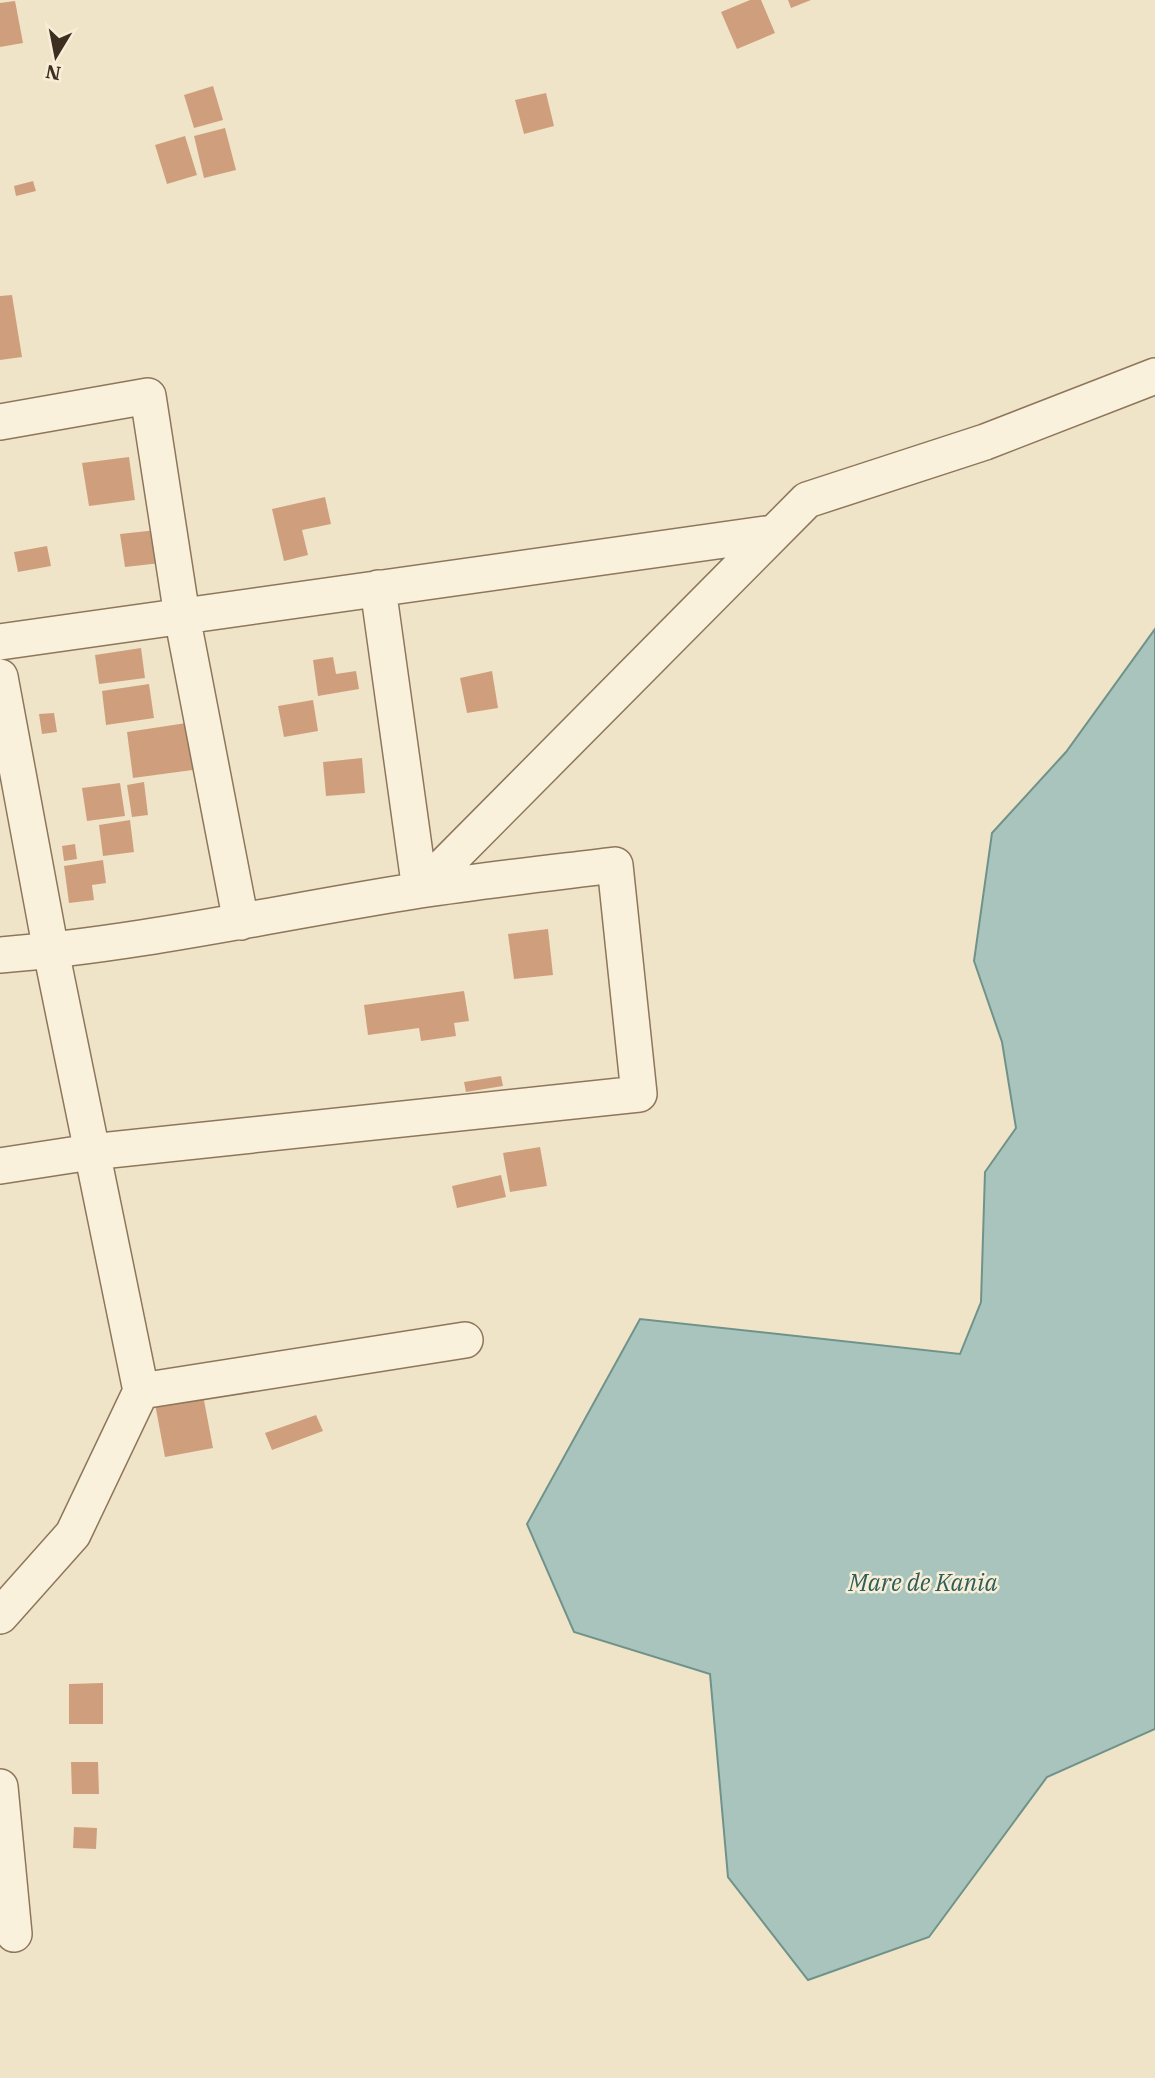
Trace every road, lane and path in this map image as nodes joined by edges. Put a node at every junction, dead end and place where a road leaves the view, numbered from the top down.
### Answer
1 (1155, 376) edge
2 (0, 422) edge
3 (774, 533) junction
4 (379, 588) junction
5 (182, 616) junction
6 (0, 642) edge
7 (0, 677) edge
8 (420, 890) junction
9 (241, 922) junction
10 (51, 951) junction
11 (0, 955) edge
12 (91, 1152) junction
13 (0, 1166) edge
14 (466, 1340) dead end
15 (141, 1391) junction
16 (0, 1616) edge
17 (0, 1787) edge
18 (14, 1934) dead end

1 - 3 street
2 - 5 street
3 - 4 street
3 - 8 street
4 - 5 street
4 - 8 street
5 - 6 street
5 - 9 street
7 - 10 street
8 - 9 street
8 - 12 street
9 - 10 street
10 - 11 street
10 - 12 street
12 - 13 street
12 - 15 street
14 - 15 street
15 - 16 street
17 - 18 street

